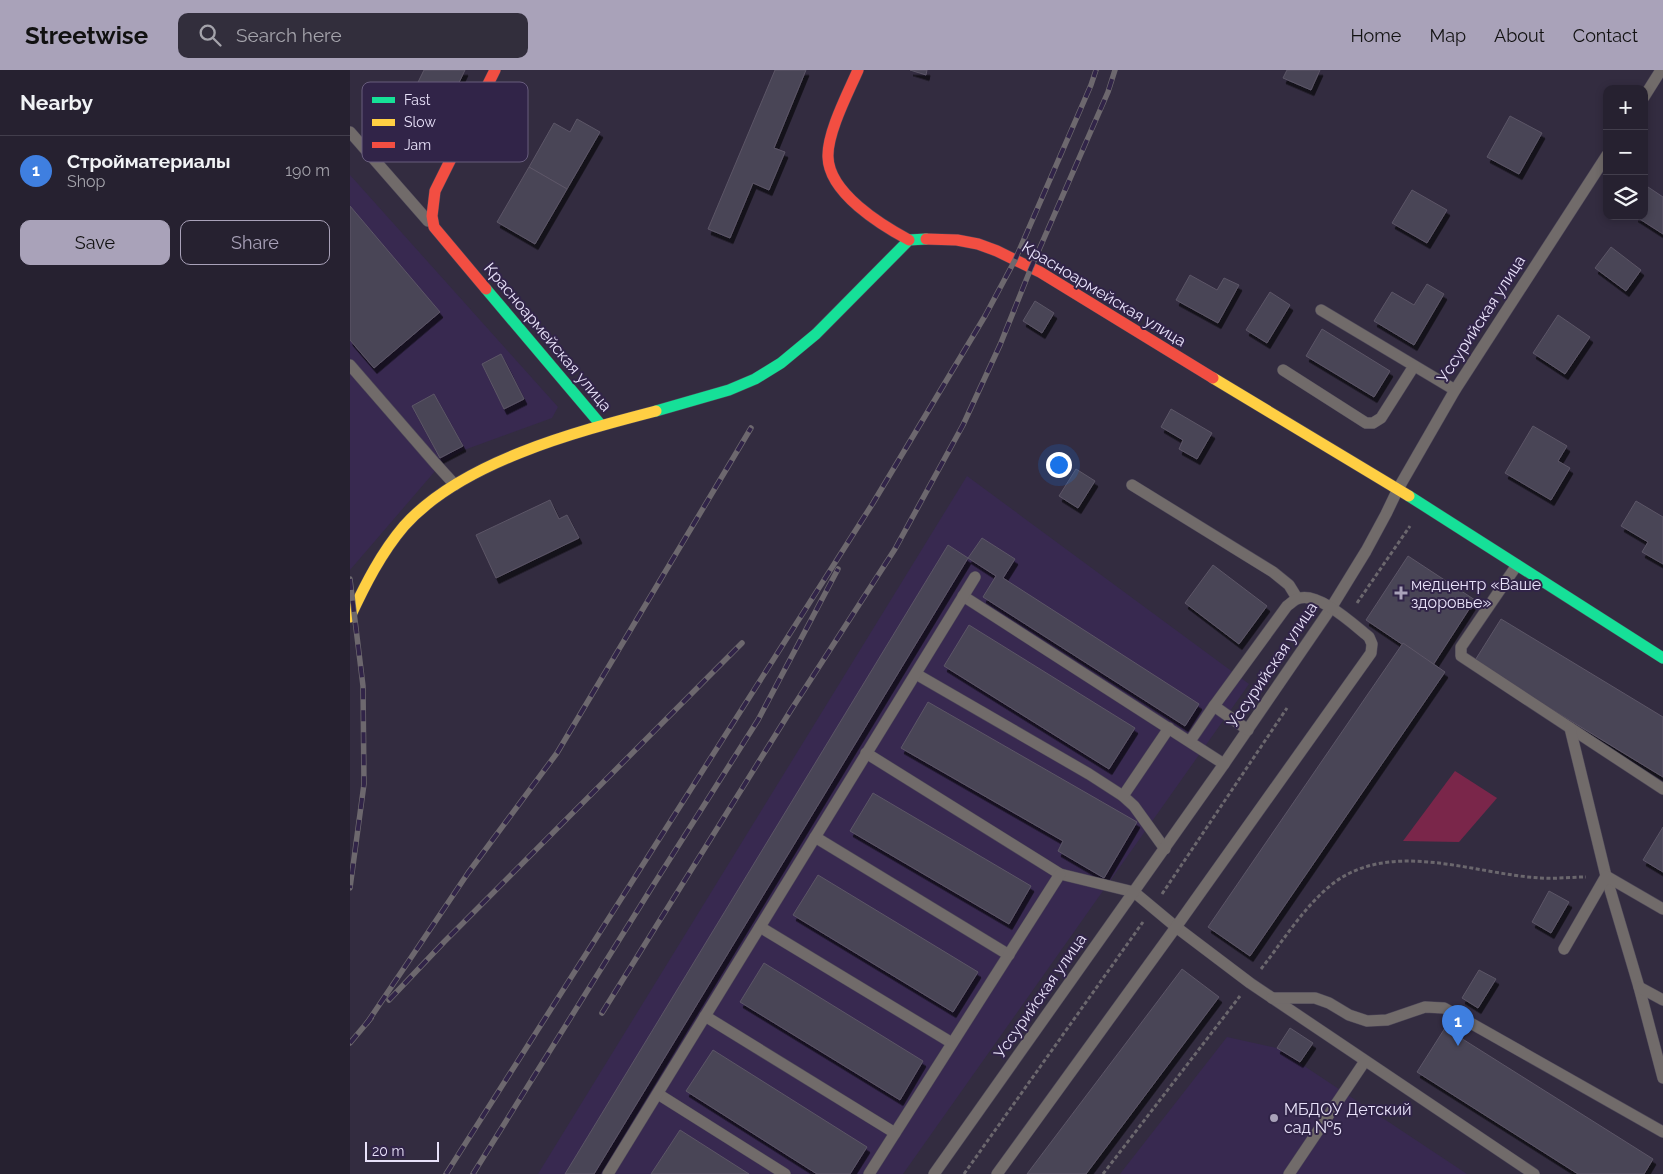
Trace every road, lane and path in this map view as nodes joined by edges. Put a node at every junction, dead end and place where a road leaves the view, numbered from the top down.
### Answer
1 (495, 70) edge
2 (858, 70) edge
3 (1662, 70) edge
4 (489, 82) edge
5 (1648, 91) edge
6 (350, 132) edge
7 (362, 146) edge
8 (1603, 161) edge
9 (377, 162) edge
10 (449, 162) edge
11 (434, 227) junction
12 (908, 240) junction
13 (1321, 310) dead end
14 (350, 365) edge
15 (1414, 366) junction
16 (1283, 370) dead end
17 (1455, 390) junction
18 (601, 425) junction
19 (455, 484) junction
20 (1132, 485) dead end
21 (1398, 489) junction
22 (1517, 565) junction
23 (975, 577) dead end
24 (963, 596) junction
25 (1297, 598) junction
26 (1331, 608) junction
27 (350, 617) edge
28 (1663, 658) edge
29 (916, 674) junction
30 (1214, 706) junction
31 (1169, 728) junction
32 (1570, 728) junction
33 (1248, 730) junction
34 (1190, 741) junction
35 (866, 753) junction
36 (1224, 764) junction
37 (1663, 788) edge
38 (1123, 796) junction
39 (815, 837) junction
40 (1165, 849) junction
41 (1060, 874) junction
42 (1606, 876) junction
43 (1134, 892) junction
44 (1663, 909) edge
45 (760, 927) junction
46 (1176, 927) junction
47 (1564, 949) dead end
48 (1008, 955) junction
49 (1250, 983) junction
50 (1639, 987) junction
51 (1272, 998) junction
52 (1663, 1000) edge
53 (705, 1016) junction
54 (952, 1044) junction
55 (1365, 1061) junction
56 (1663, 1078) edge
57 (658, 1094) junction
58 (1663, 1132) edge
59 (895, 1133) junction
60 (608, 1174) edge
61 (785, 1174) edge
62 (870, 1174) edge
63 (934, 1174) edge
64 (997, 1174) edge
65 (1103, 1174) edge
66 (1289, 1174) edge
67 (1534, 1174) edge

1 - 4 main road
2 - 12 main road
3 - 5 lane
6 - 7 lane
8 - 17 lane, Уссурийская улица
9 - 11 lane
10 - 11 main road
11 - 18 main road, Красноармейская улица
12 - 18 main road, Красноармейская улица
12 - 21 main road, Красноармейская улица
13 - 15 lane
14 - 19 lane
15 - 16 lane
15 - 17 lane
17 - 21 lane, Уссурийская улица
18 - 19 main road
19 - 27 main road
20 - 25 lane
21 - 22 main road, Красноармейская улица
21 - 26 lane, Уссурийская улица
22 - 28 main road, Красноармейская улица
22 - 32 lane
23 - 24 lane
24 - 29 lane
24 - 31 lane
25 - 26 lane
25 - 30 lane
26 - 33 lane, Уссурийская улица
26 - 46 lane
29 - 35 lane
29 - 38 lane
30 - 33 lane
30 - 34 lane
31 - 34 lane
31 - 38 lane
32 - 37 lane
32 - 42 lane
33 - 36 lane, Уссурийская улица
34 - 36 lane
35 - 39 lane
35 - 41 lane
36 - 40 lane, Уссурийская улица
38 - 40 lane
39 - 45 lane
39 - 48 lane
40 - 43 lane, Уссурийская улица
41 - 43 lane
41 - 48 lane
42 - 44 lane
42 - 47 lane
42 - 49 path
42 - 50 lane
43 - 46 lane
43 - 63 lane, Уссурийская улица
45 - 53 lane
45 - 54 lane
46 - 49 lane
46 - 64 lane
48 - 54 lane
49 - 51 lane
49 - 65 path
50 - 52 lane
50 - 56 lane
51 - 55 lane
51 - 58 lane
53 - 57 lane
53 - 59 lane
54 - 59 lane
55 - 66 lane
55 - 67 lane
57 - 60 lane
57 - 61 lane
59 - 62 lane

